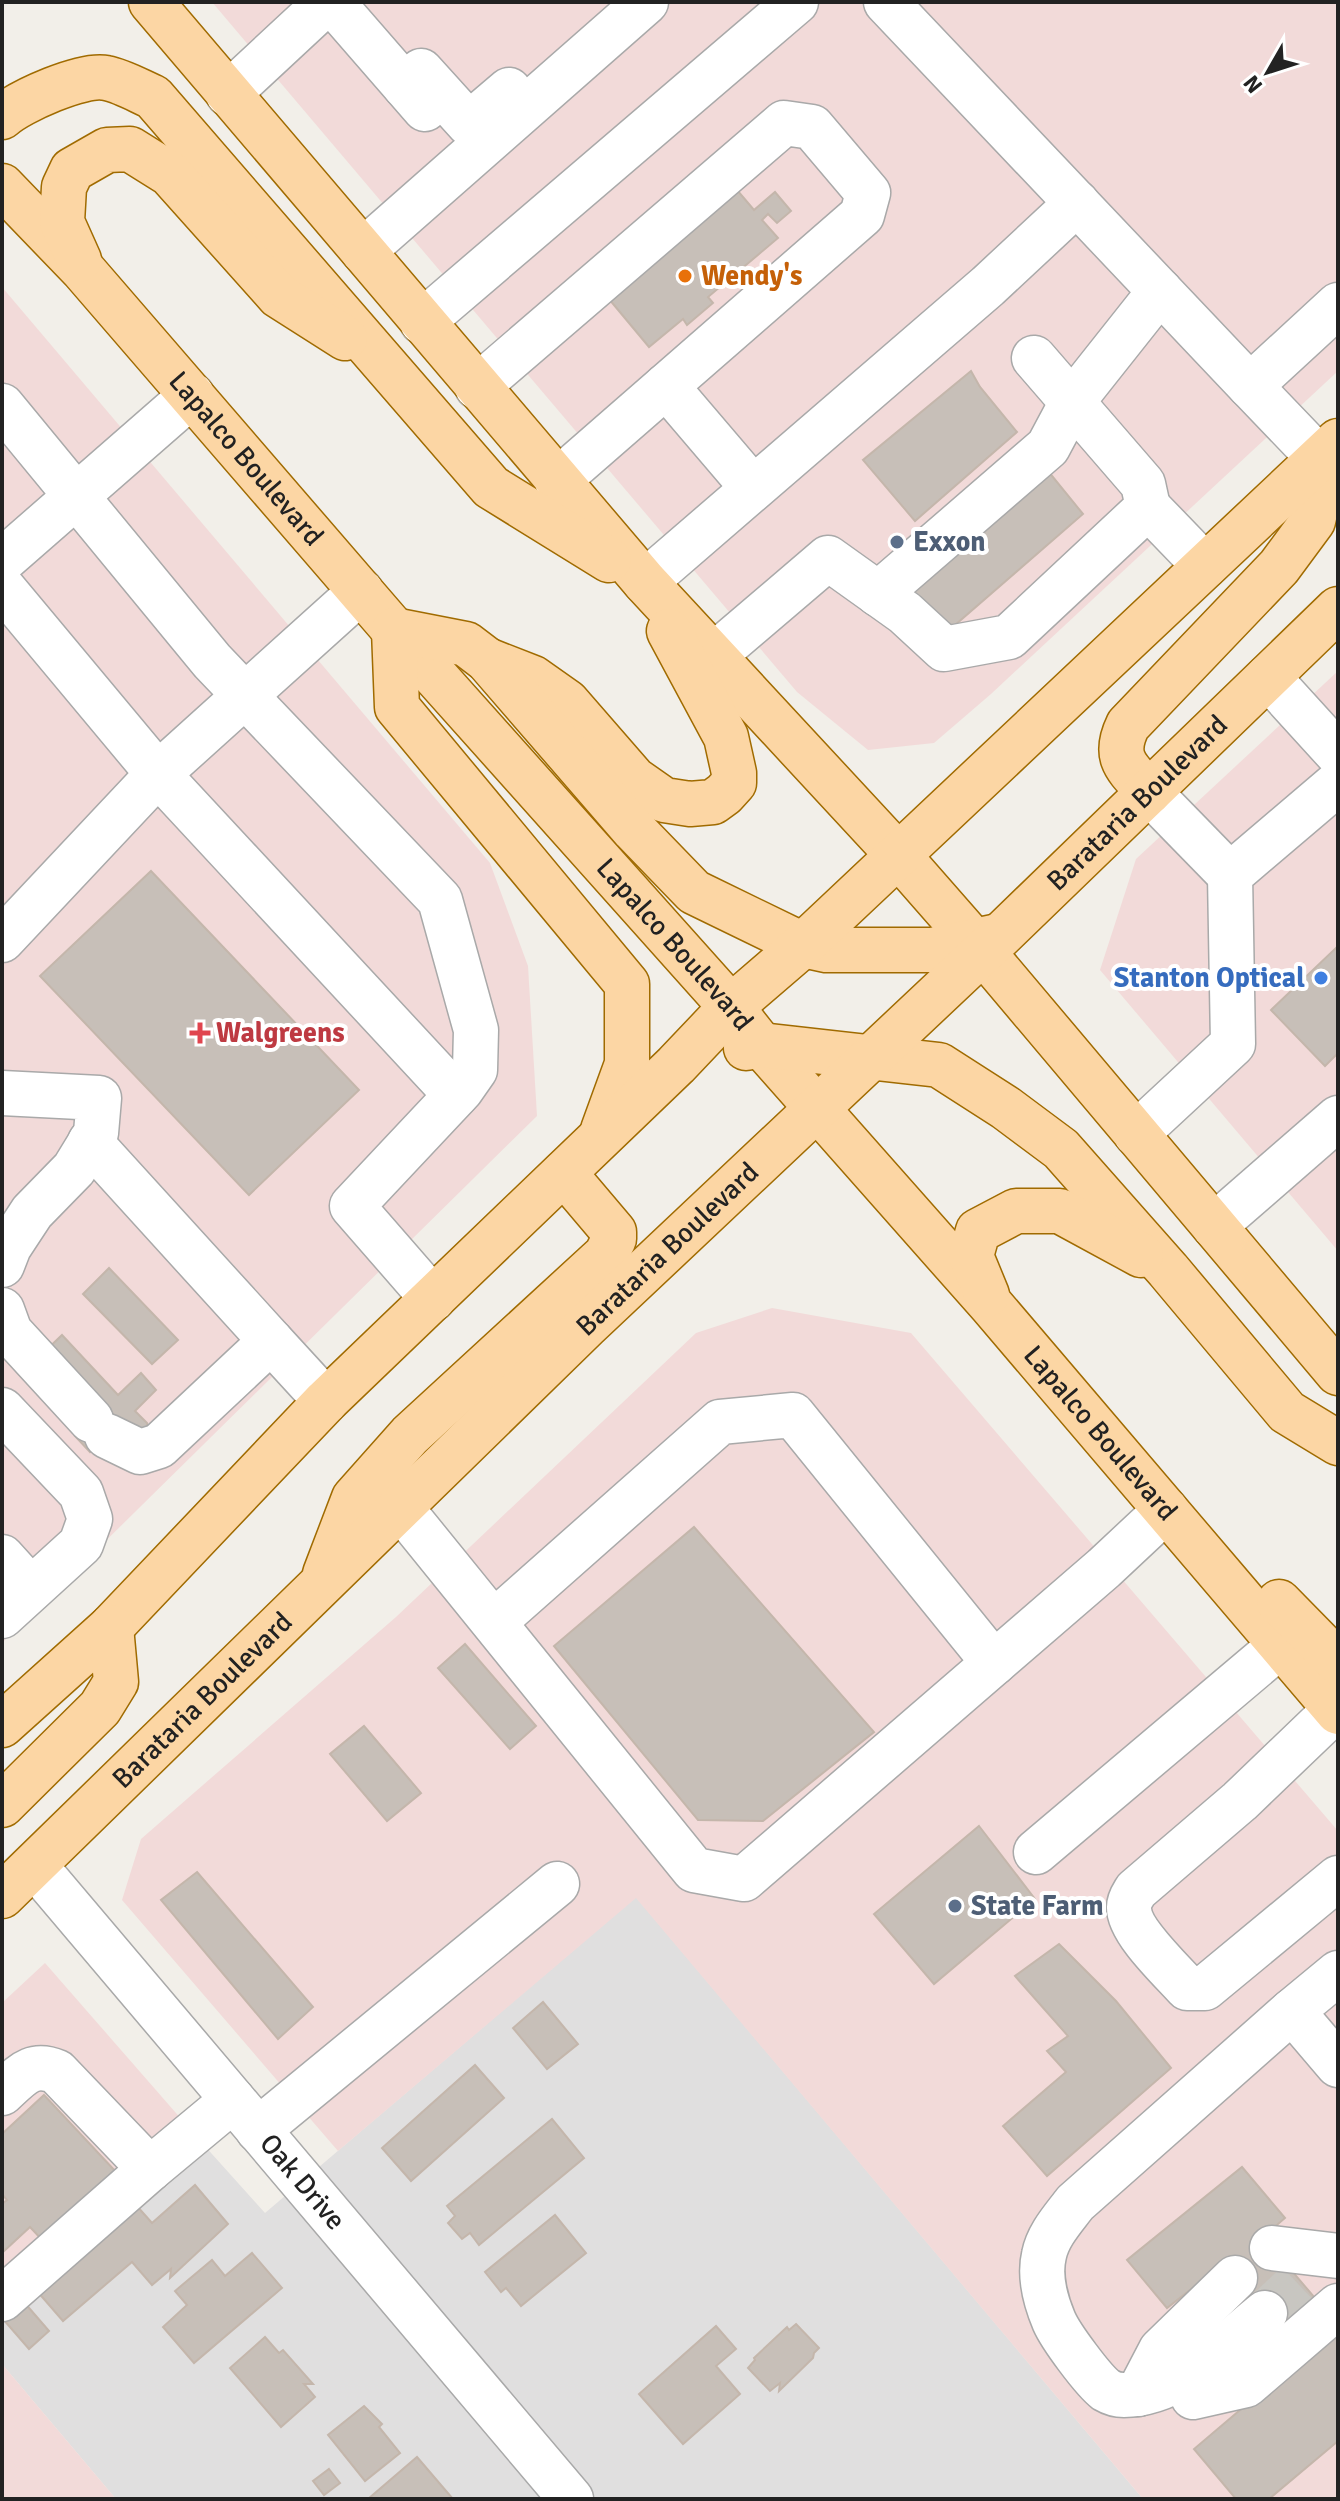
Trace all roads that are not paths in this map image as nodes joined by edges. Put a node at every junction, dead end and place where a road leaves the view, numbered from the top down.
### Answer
1 (151, 2) edge
2 (329, 2) edge
3 (796, 2) edge
4 (886, 2) edge
5 (628, 5) edge
6 (413, 78) junction
7 (228, 94) junction
8 (2, 117) edge
9 (467, 158) junction
10 (2, 186) edge
11 (1077, 203) junction
12 (363, 251) junction
13 (83, 270) junction
14 (1160, 291) junction
15 (1338, 305) edge
16 (422, 322) junction
17 (1034, 358) dead end
18 (384, 363) junction
19 (666, 386) junction
20 (1250, 386) junction
21 (477, 387) junction
22 (192, 395) junction
23 (1072, 402) junction
24 (2, 406) edge
25 (1329, 450) edge
26 (557, 481) junction
27 (753, 488) junction
28 (77, 497) junction
29 (1148, 507) junction
30 (2, 561) edge
31 (1205, 566) junction
32 (645, 582) junction
33 (2, 587) edge
34 (361, 591) junction
35 (878, 594) junction
36 (1338, 609) edge
37 (394, 630) junction
38 (712, 657) junction
39 (487, 660) junction
40 (1268, 677) junction
41 (245, 695) junction
42 (1338, 754) edge
43 (158, 774) junction
44 (1338, 783) edge
45 (1149, 792) junction
46 (898, 855) junction
47 (1230, 875) junction
48 (2, 940) edge
49 (986, 943) junction
50 (803, 945) junction
51 (731, 1007) junction
52 (761, 1045) junction
53 (872, 1058) junction
54 (676, 1065) junction
55 (2, 1093) edge
56 (456, 1095) junction
57 (818, 1109) junction
58 (1337, 1121) edge
59 (1136, 1134) junction
60 (599, 1140) junction
61 (90, 1142) junction
62 (564, 1173) junction
63 (1214, 1226) junction
64 (2, 1265) edge
65 (1168, 1270) junction
66 (433, 1299) junction
67 (991, 1305) junction
68 (2, 1310) edge
69 (271, 1341) junction
70 (1338, 1373) edge
71 (326, 1401) junction
72 (2, 1410) edge
73 (1338, 1443) edge
74 (400, 1507) junction
75 (1166, 1510) junction
76 (2, 1557) edge
77 (322, 1584) junction
78 (17, 1603) edge
79 (494, 1622) junction
80 (111, 1627) junction
81 (1281, 1645) junction
82 (1338, 1662) edge
83 (994, 1663) junction
84 (1337, 1711) edge
85 (2, 1725) edge
86 (2, 1805) edge
87 (1036, 1852) dead end
88 (35, 1866) junction
89 (1338, 1878) edge
90 (557, 1884) dead end
91 (2, 1896) edge
92 (1338, 1973) edge
93 (1298, 2006) junction
94 (1338, 2065) edge
95 (2, 2093) edge
96 (246, 2115) junction
97 (150, 2169) junction
98 (1338, 2257) edge
99 (1302, 2279) edge
100 (2, 2299) edge
101 (1138, 2394) junction
102 (1193, 2397) junction
103 (571, 2499) edge

1 - 7 main road
2 - 6 street
2 - 7 street
3 - 16 street
4 - 11 street
5 - 6 street
5 - 9 street
6 - 9 street
7 - 12 main road
8 - 18 main road
9 - 12 street
10 - 13 main road, Lapalco Boulevard
11 - 14 street
11 - 27 street
12 - 16 main road
13 - 18 main road
13 - 22 main road, Lapalco Boulevard
14 - 20 street
14 - 23 street
15 - 20 street
16 - 21 main road
17 - 23 street
18 - 32 main road
19 - 21 street
19 - 26 street
19 - 27 street
20 - 25 street
21 - 26 main road
22 - 28 street
22 - 34 main road, Lapalco Boulevard
23 - 29 street
23 - 35 street
24 - 28 street
25 - 31 main road
25 - 45 main road
26 - 32 main road
27 - 32 street
28 - 30 street
28 - 41 street
29 - 31 street
29 - 35 street
31 - 46 main road
32 - 38 main road
32 - 39 main road
33 - 43 street
34 - 37 main road, Lapalco Boulevard
34 - 41 street
35 - 38 street
36 - 40 main road, Barataria Boulevard
37 - 39 main road
37 - 51 main road, Lapalco Boulevard
37 - 60 main road
38 - 46 main road
39 - 50 main road
40 - 42 street
40 - 45 main road, Barataria Boulevard
41 - 43 street
41 - 56 street
43 - 48 street
43 - 56 street
44 - 47 street
45 - 47 street
45 - 49 main road, Barataria Boulevard
46 - 49 main road
46 - 50 main road
47 - 59 street
49 - 50 main road
49 - 53 main road, Barataria Boulevard
49 - 59 main road
50 - 51 main road
51 - 52 main road, Lapalco Boulevard
51 - 54 main road
52 - 53 main road
52 - 54 main road
52 - 57 main road, Lapalco Boulevard
53 - 57 main road, Barataria Boulevard
53 - 65 main road
54 - 60 main road
55 - 61 street
56 - 66 street
57 - 67 main road, Lapalco Boulevard
57 - 74 main road, Barataria Boulevard
58 - 63 street
59 - 63 main road
60 - 62 main road
61 - 64 street
61 - 69 street
62 - 66 main road
62 - 77 main road
63 - 70 main road
65 - 67 main road
65 - 73 main road
66 - 71 main road
67 - 75 main road, Lapalco Boulevard
68 - 69 street
69 - 71 street
71 - 80 main road
72 - 78 street
74 - 77 main road, Barataria Boulevard
74 - 79 street
75 - 81 main road, Lapalco Boulevard
75 - 82 main road
75 - 83 street
76 - 78 street
77 - 88 main road, Barataria Boulevard
79 - 83 street
79 - 83 street
80 - 85 main road
80 - 86 main road
81 - 84 main road, Lapalco Boulevard
81 - 87 street
84 - 89 street
88 - 91 main road, Barataria Boulevard
88 - 96 street, Oak Drive
90 - 96 street
92 - 93 street
93 - 94 street
93 - 101 street
95 - 97 street
96 - 97 street
96 - 103 street, Oak Drive
97 - 100 street
98 - 99 street
99 - 102 street
101 - 102 street
101 - 102 street

